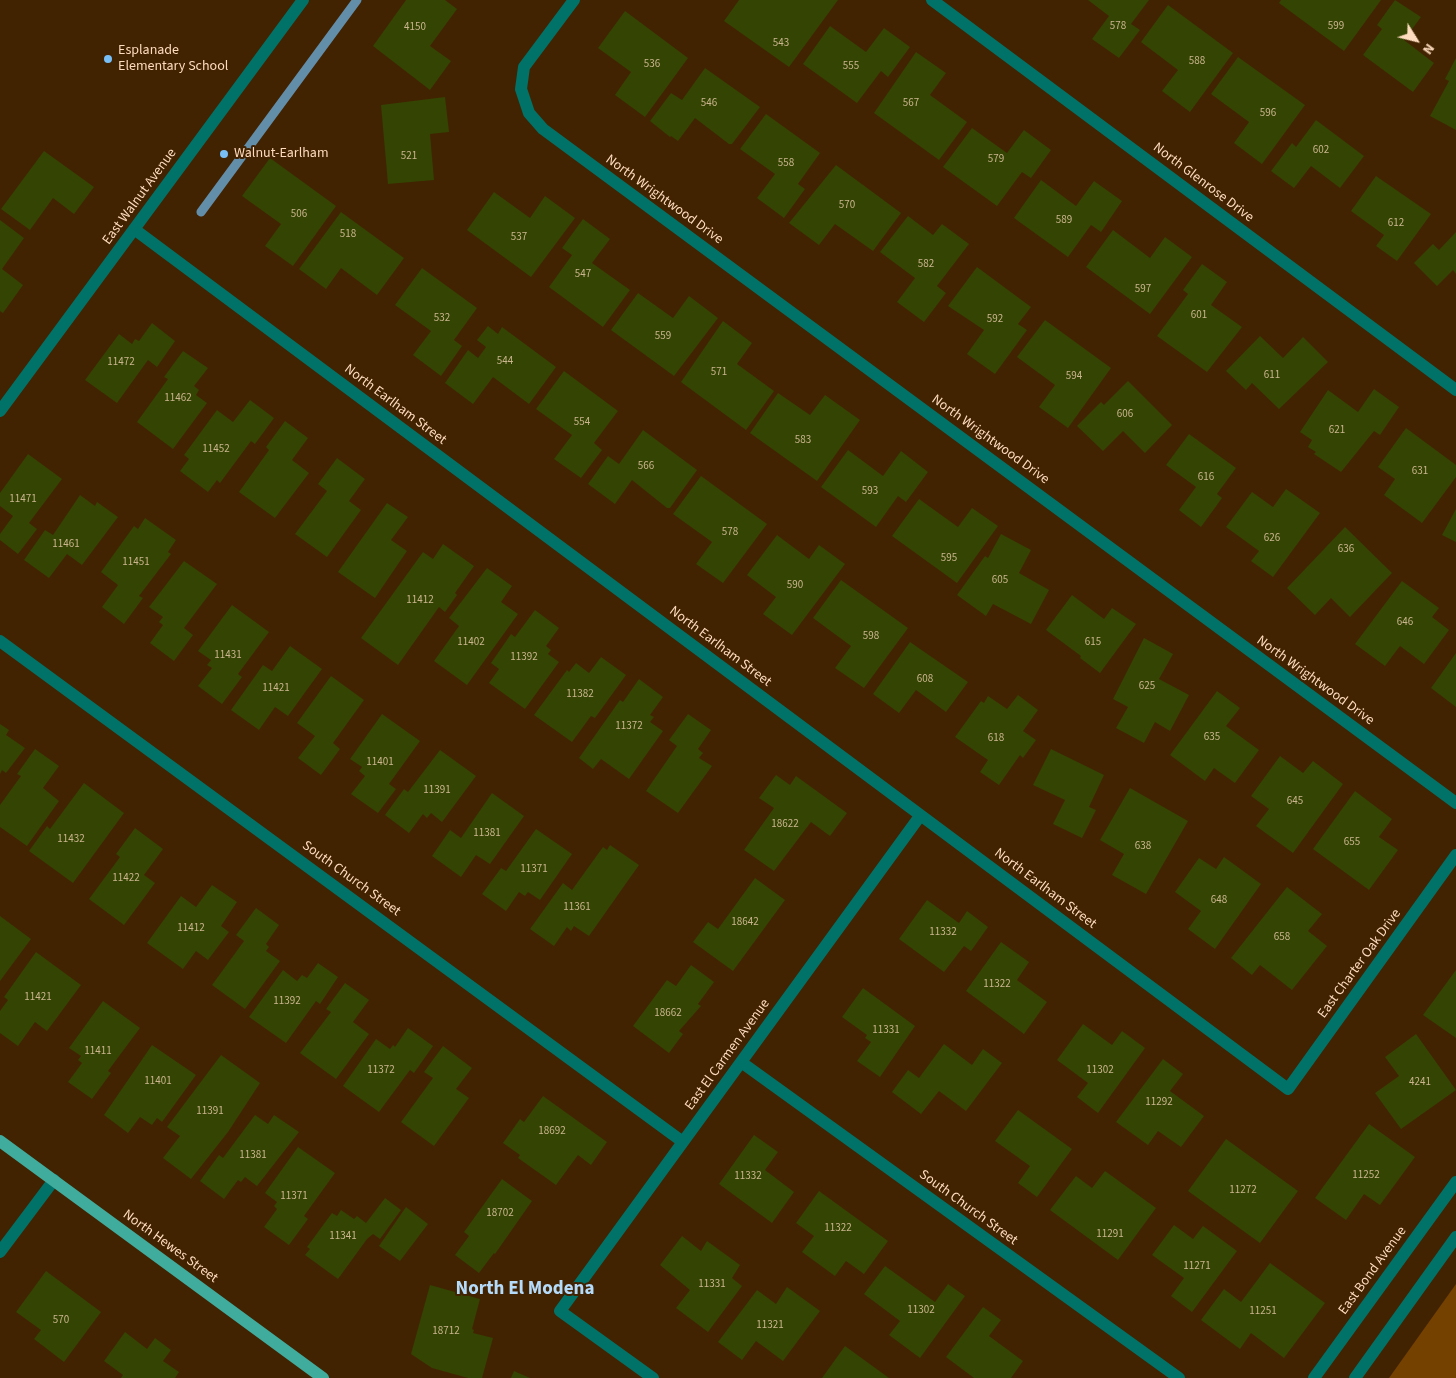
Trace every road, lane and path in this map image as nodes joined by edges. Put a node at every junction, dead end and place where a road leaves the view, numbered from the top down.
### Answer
1 (303, 0) edge
2 (574, 0) edge
3 (932, 0) edge
4 (134, 229) junction
5 (1456, 390) edge
6 (0, 411) edge
7 (0, 641) edge
8 (1456, 804) edge
9 (920, 816) junction
10 (1456, 855) edge
11 (741, 1062) junction
12 (1288, 1090) joint
13 (0, 1141) edge
14 (683, 1142) junction
15 (54, 1180) junction
16 (1456, 1182) edge
17 (1456, 1236) edge
18 (0, 1252) edge
19 (323, 1378) edge
20 (653, 1378) edge
21 (1179, 1378) edge
22 (1314, 1378) edge
23 (1355, 1378) edge

1 - 4 street, East Walnut Avenue
2 - 8 street, North Wrightwood Drive
3 - 5 street, North Glenrose Drive
4 - 6 street, East Walnut Avenue
4 - 9 street, North Earlham Street
7 - 14 street, South Church Street
9 - 11 street, East El Carmen Avenue
9 - 12 street, North Earlham Street
10 - 12 street, East Charter Oak Drive
11 - 14 street, East El Carmen Avenue
11 - 21 street, South Church Street
13 - 15 main road, North Hewes Street
14 - 20 street, East El Carmen Avenue
15 - 18 street
15 - 19 main road, North Hewes Street
16 - 22 street, East Bond Avenue
17 - 23 street

